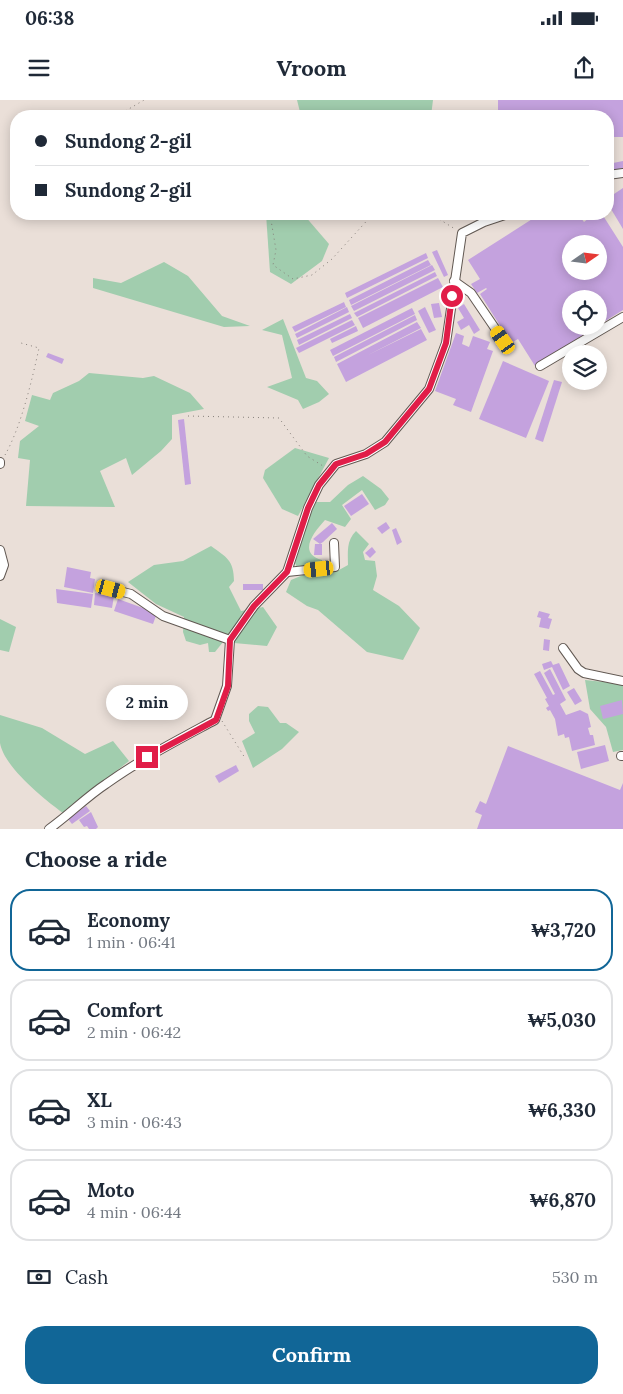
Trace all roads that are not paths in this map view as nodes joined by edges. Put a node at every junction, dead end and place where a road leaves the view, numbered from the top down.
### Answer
1 (490, 220) edge
2 (454, 281) junction
3 (623, 317) edge
4 (503, 340) dead end
5 (540, 366) dead end
6 (334, 543) dead end
7 (0, 550) edge
8 (287, 572) junction
9 (0, 576) edge
10 (111, 589) dead end
11 (230, 640) junction
12 (563, 648) dead end
13 (623, 682) edge
14 (49, 829) edge

1 - 2 street
2 - 4 street
2 - 8 street
3 - 5 street
6 - 8 street
7 - 9 street
8 - 11 street
10 - 11 street
11 - 14 street
12 - 13 street

